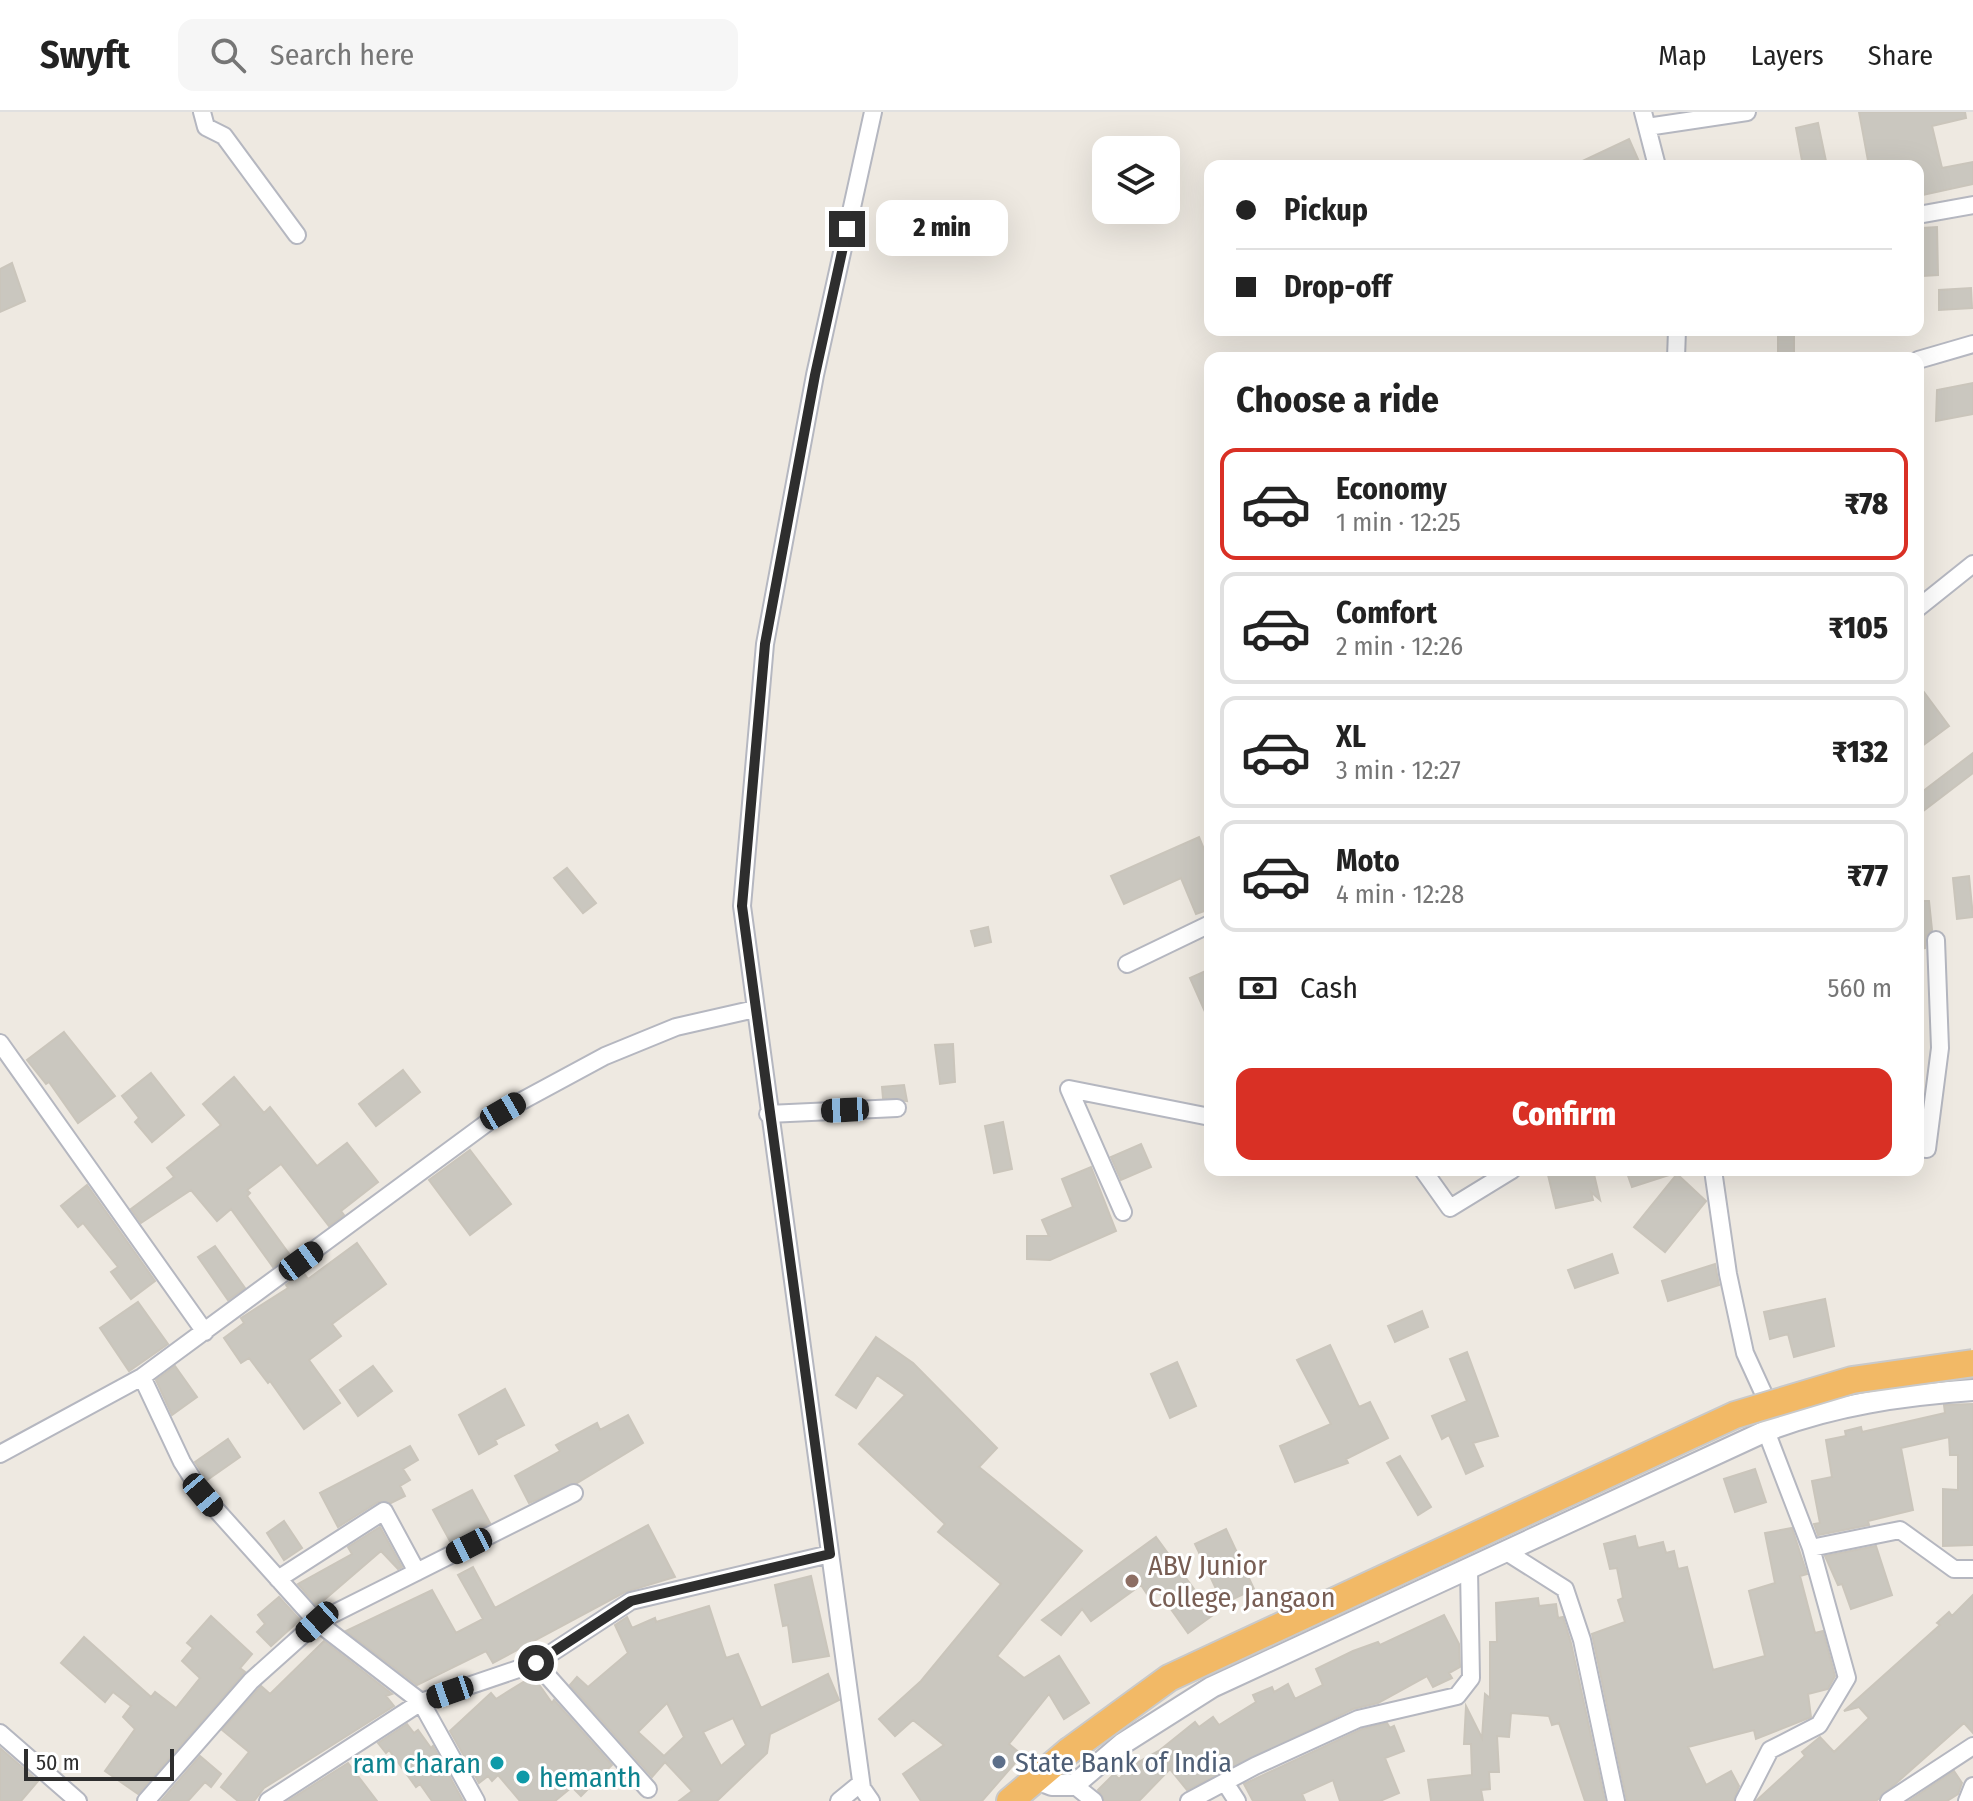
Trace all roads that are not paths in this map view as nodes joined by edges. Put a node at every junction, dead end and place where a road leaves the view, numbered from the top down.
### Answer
1 (202, 112) edge
2 (873, 112) edge
3 (1747, 112) edge
4 (1645, 120) edge
5 (1655, 160) edge
6 (1973, 205) edge
7 (1924, 214) edge
8 (297, 235) dead end
9 (1973, 344) edge
10 (1924, 358) edge
11 (1973, 564) edge
12 (1924, 603) edge
13 (1204, 927) edge
14 (1936, 940) dead end
15 (1127, 964) dead end
16 (755, 1009) junction
17 (0, 1043) edge
18 (897, 1108) dead end
19 (768, 1114) junction
20 (1204, 1116) edge
21 (1924, 1149) edge
22 (1427, 1176) edge
23 (1502, 1176) edge
24 (1714, 1176) edge
25 (1123, 1212) dead end
26 (205, 1332) junction
27 (1973, 1363) edge
28 (142, 1377) junction
29 (1973, 1390) edge
30 (1772, 1428) junction
31 (0, 1454) edge
32 (574, 1493) dead end
33 (1811, 1548) junction
34 (1505, 1551) junction
35 (830, 1554) junction
36 (1973, 1569) edge
37 (1469, 1570) junction
38 (417, 1572) junction
39 (278, 1579) junction
40 (317, 1622) junction
41 (536, 1663) junction
42 (421, 1702) junction
43 (0, 1733) edge
44 (1973, 1746) edge
45 (1034, 1778) junction
46 (861, 1783) junction
47 (1226, 1784) junction
48 (1074, 1785) junction
49 (1973, 1786) edge
50 (648, 1789) dead end
51 (78, 1801) edge
52 (146, 1801) edge
53 (268, 1801) edge
54 (476, 1801) edge
55 (839, 1801) edge
56 (871, 1801) edge
57 (1010, 1801) edge
58 (1094, 1801) edge
59 (1189, 1801) edge
60 (1237, 1801) edge
61 (1616, 1801) edge
62 (1744, 1801) edge
63 (1889, 1801) edge
64 (1967, 1801) edge

1 - 8 street
2 - 16 street
3 - 4 street
4 - 5 street
6 - 7 street
9 - 10 street
11 - 12 street
13 - 15 street
14 - 21 street
16 - 19 street
16 - 26 street
17 - 26 street
18 - 19 street
19 - 35 street
20 - 25 street
22 - 23 street
24 - 30 street
26 - 28 street
27 - 45 highway, bridge
28 - 31 street
28 - 39 street
29 - 30 street
30 - 33 street
30 - 34 street
32 - 38 street
33 - 36 street
33 - 62 street
34 - 37 street
34 - 61 street
35 - 41 street
35 - 46 street
37 - 47 street
37 - 48 street
38 - 39 street
38 - 40 street
39 - 40 street
40 - 42 street
40 - 52 street
41 - 42 street
41 - 50 street
42 - 53 street
42 - 54 street
43 - 51 street
44 - 63 street
45 - 48 street
45 - 57 highway
46 - 55 street
46 - 56 street
47 - 59 street
47 - 60 street
48 - 58 street
49 - 64 street

